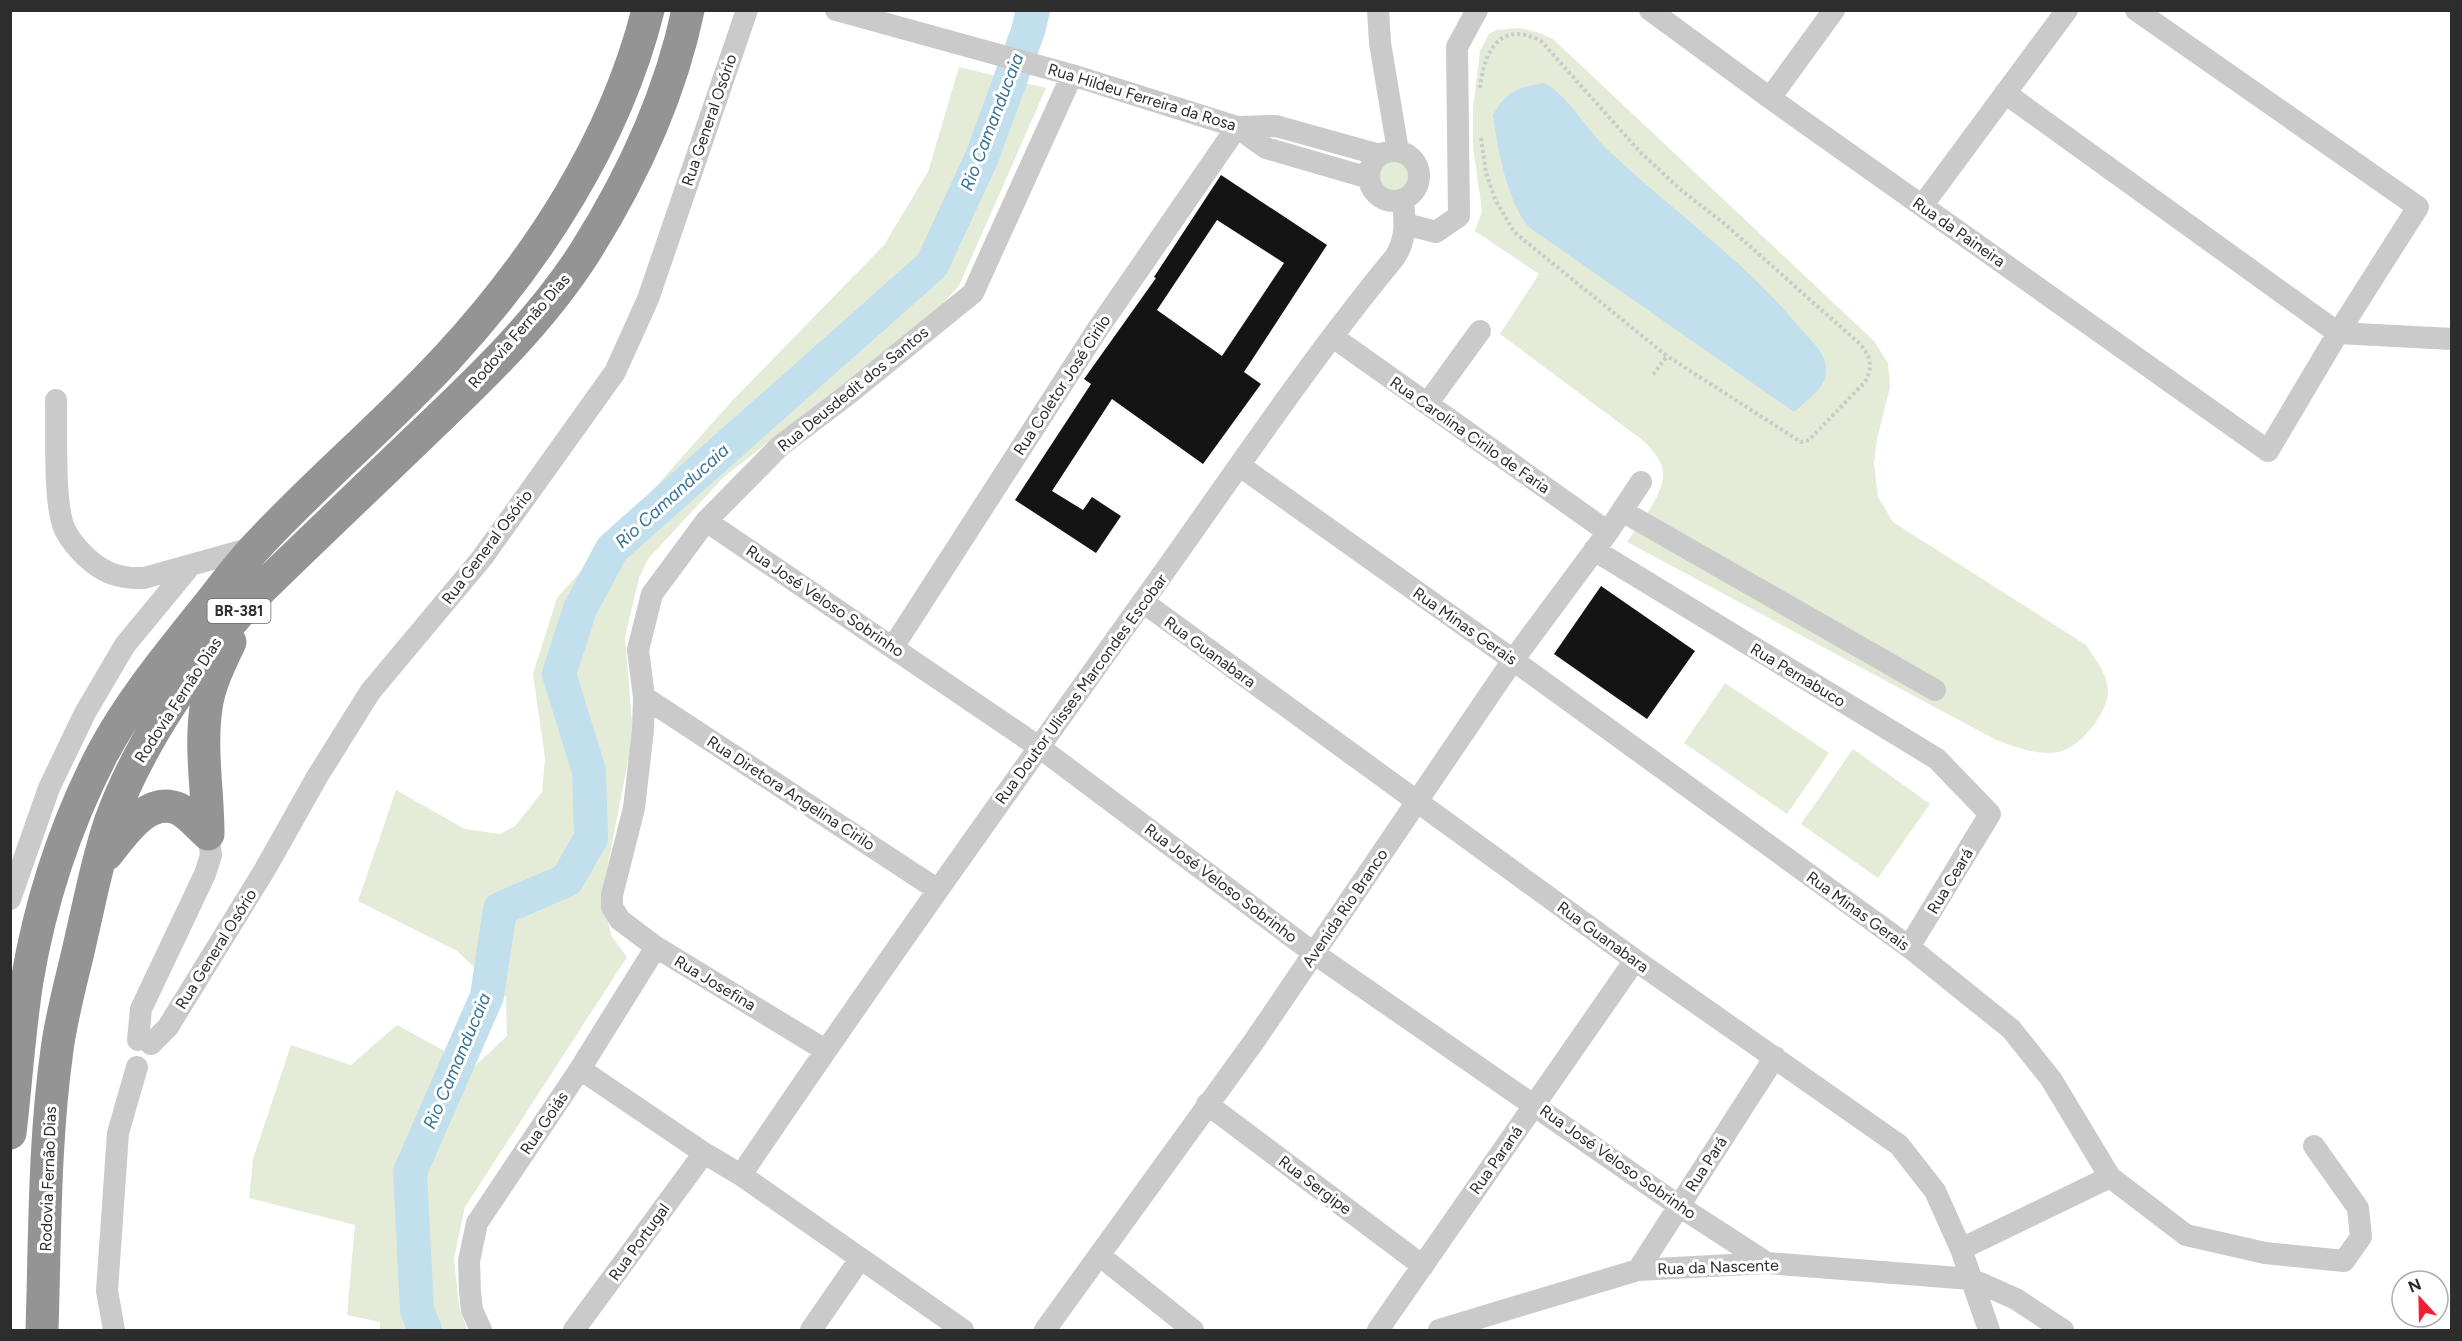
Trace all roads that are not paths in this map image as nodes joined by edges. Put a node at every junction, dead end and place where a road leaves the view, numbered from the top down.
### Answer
1 (648, 10) edge
2 (688, 10) edge
3 (747, 10) edge
4 (836, 10) edge
5 (1378, 10) edge
6 (1477, 10) edge
7 (1650, 10) edge
8 (1834, 10) edge
9 (2067, 10) edge
10 (2136, 10) edge
11 (1072, 75) junction
12 (2005, 93) junction
13 (1770, 98) junction
14 (1237, 128) junction
15 (1389, 153) junction
16 (1369, 178) junction
17 (1403, 200) junction
18 (1922, 206) junction
19 (1405, 224) junction
20 (1480, 331) dead end
21 (2338, 333) junction
22 (1333, 337) junction
23 (2451, 339) edge
24 (56, 400) dead end
25 (1427, 404) junction
26 (1240, 466) junction
27 (1641, 482) dead end
28 (1622, 511) junction
29 (706, 521) junction
30 (1608, 532) junction
31 (255, 547) junction
32 (1594, 550) junction
33 (191, 565) junction
34 (250, 598) junction
35 (1143, 602) junction
36 (893, 647) junction
37 (1513, 660) junction
38 (1935, 690) dead end
39 (644, 697) junction
40 (1039, 747) junction
41 (80, 801) junction
42 (1415, 802) junction
43 (1990, 814) joint
44 (32, 834) junction
45 (208, 834) junction
46 (98, 864) junction
47 (938, 890) junction
48 (10, 899) edge
49 (612, 907) joint
50 (656, 947) junction
51 (1909, 948) junction
52 (1315, 954) junction
53 (1635, 960) junction
54 (144, 1042) junction
55 (825, 1050) junction
56 (1775, 1057) junction
57 (580, 1069) junction
58 (1208, 1104) junction
59 (1535, 1104) junction
60 (10, 1133) edge
61 (2314, 1146) dead end
62 (704, 1153) junction
63 (741, 1175) junction
64 (2110, 1177) junction
65 (1679, 1206) junction
66 (1961, 1249) junction
67 (1099, 1255) junction
68 (861, 1259) junction
69 (1767, 1263) junction
70 (1423, 1266) junction
71 (1638, 1270) junction
72 (1971, 1279) junction
73 (476, 1320) edge
74 (42, 1330) edge
75 (114, 1330) edge
76 (574, 1330) edge
77 (811, 1330) edge
78 (963, 1330) edge
79 (1045, 1330) edge
80 (1193, 1330) edge
81 (1378, 1330) edge
82 (1439, 1330) edge
83 (1989, 1330) edge
84 (2063, 1330) edge

1 - 31 highway, Rodovia Fernão Dias / BR-381
2 - 34 highway, Rodovia Fernão Dias / BR-381
3 - 54 street, Rua General Osório
4 - 11 street, Rua Hildeu Ferreira da Rosa
5 - 15 street
6 - 19 street
7 - 13 street, Rua da Paineira
8 - 13 street
9 - 12 street
10 - 21 street
11 - 14 street, Rua Hildeu Ferreira da Rosa
11 - 29 street, Rua Deusdedit dos Santos
12 - 18 street
12 - 21 street
13 - 18 street, Rua da Paineira
14 - 15 street, Rua Hildeu Ferreira da Rosa
14 - 16 street
14 - 36 street, Rua Coletor José Cirilo
15 - 16 street
15 - 17 street
16 - 17 street
17 - 19 street, Rua Doutor Ulisses Marcondes Escobar
18 - 21 street, Rua da Paineira
19 - 22 street, Rua Doutor Ulisses Marcondes Escobar
20 - 25 street
21 - 23 street
22 - 25 street, Rua Carolina Cirilo de Faria
22 - 26 street, Rua Doutor Ulisses Marcondes Escobar
24 - 33 street
25 - 30 street, Rua Carolina Cirilo de Faria
26 - 35 street, Rua Doutor Ulisses Marcondes Escobar
26 - 37 street, Rua Minas Gerais
27 - 28 street, Avenida Rio Branco
28 - 30 street, Avenida Rio Branco
28 - 38 street
29 - 36 street, Rua José Veloso Sobrinho
29 - 39 street, Rua Deusdedit dos Santos
30 - 32 street, Avenida Rio Branco
31 - 33 street
31 - 41 highway, Rodovia Fernão Dias / BR-381
32 - 37 street, Avenida Rio Branco
32 - 43 street, Rua Pernabuco
33 - 44 street
34 - 45 highway
34 - 46 highway, Rodovia Fernão Dias / BR-381
35 - 40 street, Rua Doutor Ulisses Marcondes Escobar
35 - 42 street, Rua Guanabara
36 - 40 street, Rua José Veloso Sobrinho
37 - 42 street, Avenida Rio Branco
37 - 51 street, Rua Minas Gerais
39 - 47 street, Rua Diretora Angelina Cirilo
39 - 49 street, Rua Deusdedit dos Santos
40 - 47 street, Rua Doutor Ulisses Marcondes Escobar
40 - 52 street, Rua José Veloso Sobrinho
41 - 44 street
41 - 60 highway, Rodovia Fernão Dias / BR-381
42 - 52 street, Avenida Rio Branco
42 - 53 street, Rua Guanabara
43 - 51 street, Rua Ceará
44 - 48 street
45 - 46 highway
45 - 54 street, Rua General Osório
46 - 74 highway, Rodovia Fernão Dias / BR-381
47 - 55 street, Rua Doutor Ulisses Marcondes Escobar
49 - 50 street, Rua Josefina
50 - 55 street, Rua Josefina
50 - 57 street, Rua Goiás
51 - 64 street, Rua Minas Gerais
52 - 58 street, Avenida Rio Branco
52 - 59 street, Rua José Veloso Sobrinho
53 - 56 street, Rua Guanabara
53 - 59 street, Rua Paraná
54 - 75 street
55 - 63 street, Rua Doutor Ulisses Marcondes Escobar
56 - 65 street, Rua Pará
56 - 66 street, Rua Guanabara
57 - 62 street
57 - 73 street, Rua Goiás
58 - 67 street, Avenida Rio Branco
58 - 70 street, Rua Sergipe
59 - 65 street, Rua José Veloso Sobrinho
59 - 70 street, Rua Paraná
61 - 64 street, Rua Minas Gerais
62 - 63 street
62 - 76 street, Rua Portugal
63 - 68 street
64 - 66 street
65 - 69 street, Rua José Veloso Sobrinho
65 - 71 street, Rua Pará
66 - 72 street, Rua Guanabara
67 - 79 street, Avenida Rio Branco
67 - 80 street
68 - 77 street
68 - 78 street
69 - 71 street, Rua da Nascente
69 - 72 street, Rua da Nascente
70 - 81 street, Rua Paraná
71 - 82 street, Rua da Nascente
72 - 83 street, Rua Guanabara
72 - 84 street, Rua da Nascente

